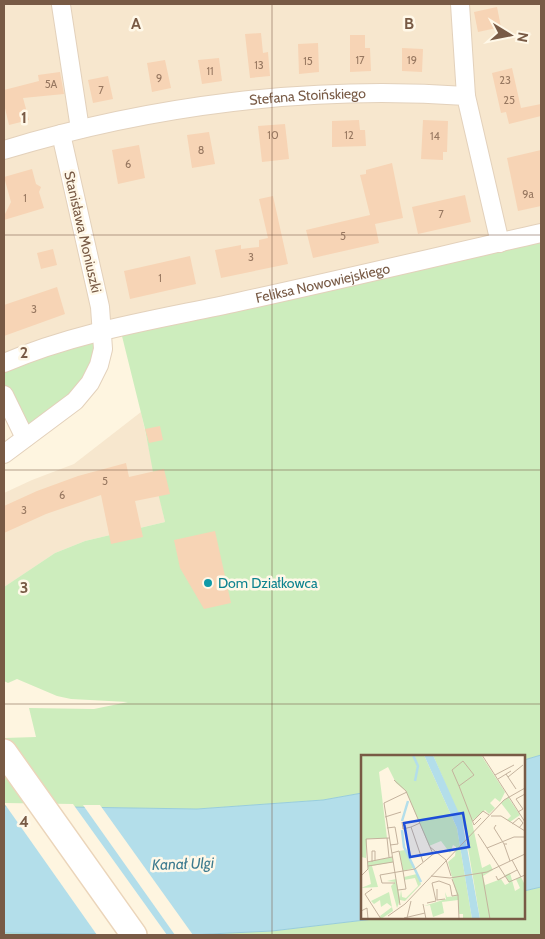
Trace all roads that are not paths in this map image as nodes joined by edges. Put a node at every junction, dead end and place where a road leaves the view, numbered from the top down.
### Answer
1 (460, 4) edge
2 (61, 5) edge
3 (466, 96) junction
4 (80, 129) junction
5 (62, 134) junction
6 (4, 150) edge
7 (541, 233) edge
8 (500, 242) junction
9 (102, 331) junction
10 (4, 363) edge
11 (4, 395) edge
12 (25, 438) junction
13 (4, 454) edge
14 (4, 752) edge
15 (134, 935) edge

1 - 3 street
2 - 4 street
3 - 4 street, Stefana Stoińskiego
3 - 8 street
4 - 5 street, Stefana Stoińskiego
5 - 6 street, Stefana Stoińskiego
5 - 9 street, Stanisława Moniuszki
7 - 8 street, Feliksa Nowowiejskiego
8 - 9 street, Feliksa Nowowiejskiego
9 - 10 street, Feliksa Nowowiejskiego
9 - 12 street, Stanisława Moniuszki
11 - 12 street
12 - 13 street, Stanisława Moniuszki
14 - 15 main road

